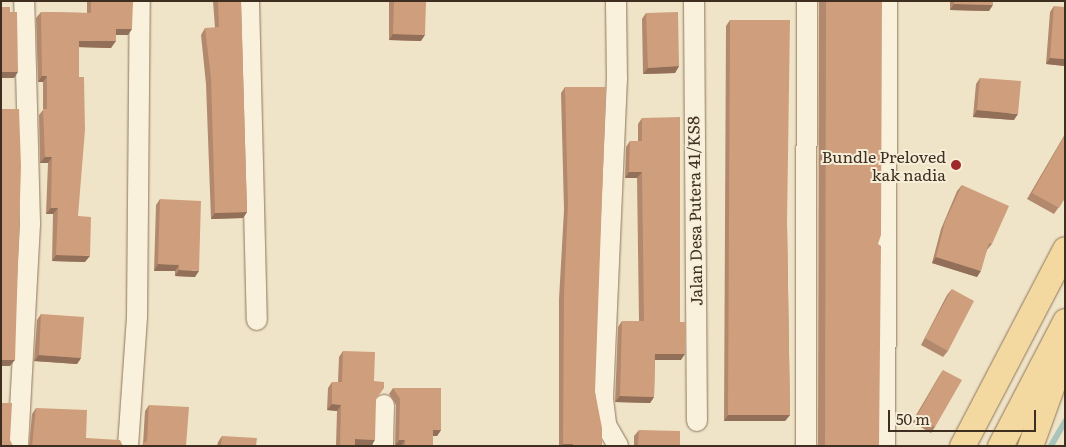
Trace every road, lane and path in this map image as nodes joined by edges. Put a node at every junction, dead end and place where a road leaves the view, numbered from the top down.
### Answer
1 (24, 1) edge
2 (140, 1) edge
3 (249, 1) edge
4 (616, 1) edge
5 (694, 1) edge
6 (807, 1) edge
7 (888, 1) edge
8 (1065, 250) edge
9 (257, 320) dead end
10 (1065, 321) edge
11 (1065, 349) edge
12 (384, 405) dead end
13 (697, 422) dead end
14 (18, 446) edge
15 (128, 446) edge
16 (383, 446) edge
17 (618, 446) edge
18 (806, 446) edge
19 (885, 446) edge
20 (962, 446) edge
21 (1000, 446) edge
22 (1030, 446) edge

1 - 14 street
2 - 15 street
3 - 9 street
4 - 17 street
5 - 13 street, Jalan Desa Putera 41/KS8
6 - 18 street
7 - 19 street
8 - 20 main road
10 - 21 main road
11 - 22 main road
12 - 16 street

